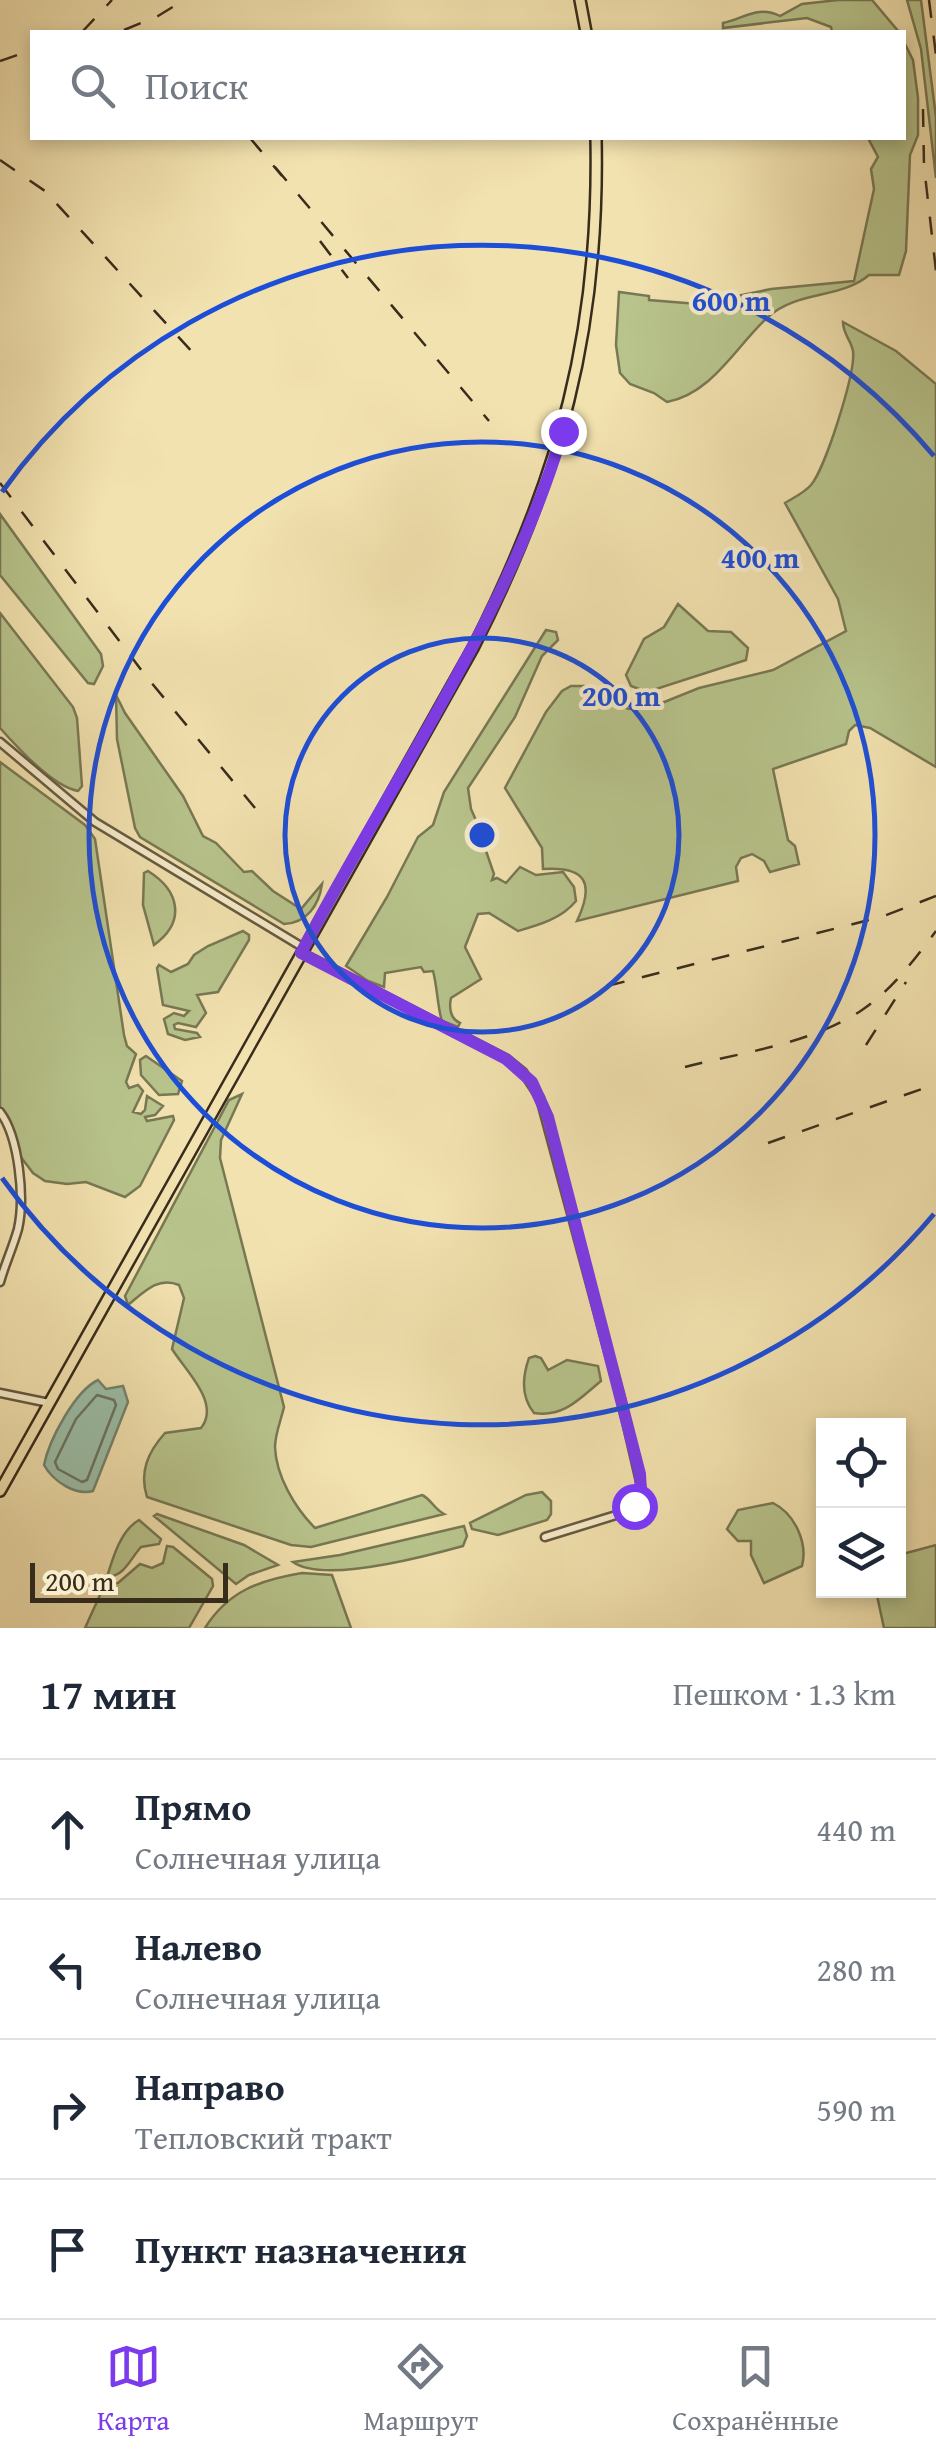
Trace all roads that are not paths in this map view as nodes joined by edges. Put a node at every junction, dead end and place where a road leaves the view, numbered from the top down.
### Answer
1 (580, 0) edge
2 (586, 30) edge
3 (596, 140) edge
4 (0, 742) edge
5 (302, 950) junction
6 (0, 1112) edge
7 (0, 1282) edge
8 (0, 1393) edge
9 (49, 1403) junction
10 (0, 1491) edge
11 (545, 1537) dead end

1 - 2 main road
3 - 5 main road
4 - 5 street
5 - 9 main road
5 - 11 street
6 - 7 street
8 - 9 street
9 - 10 main road

